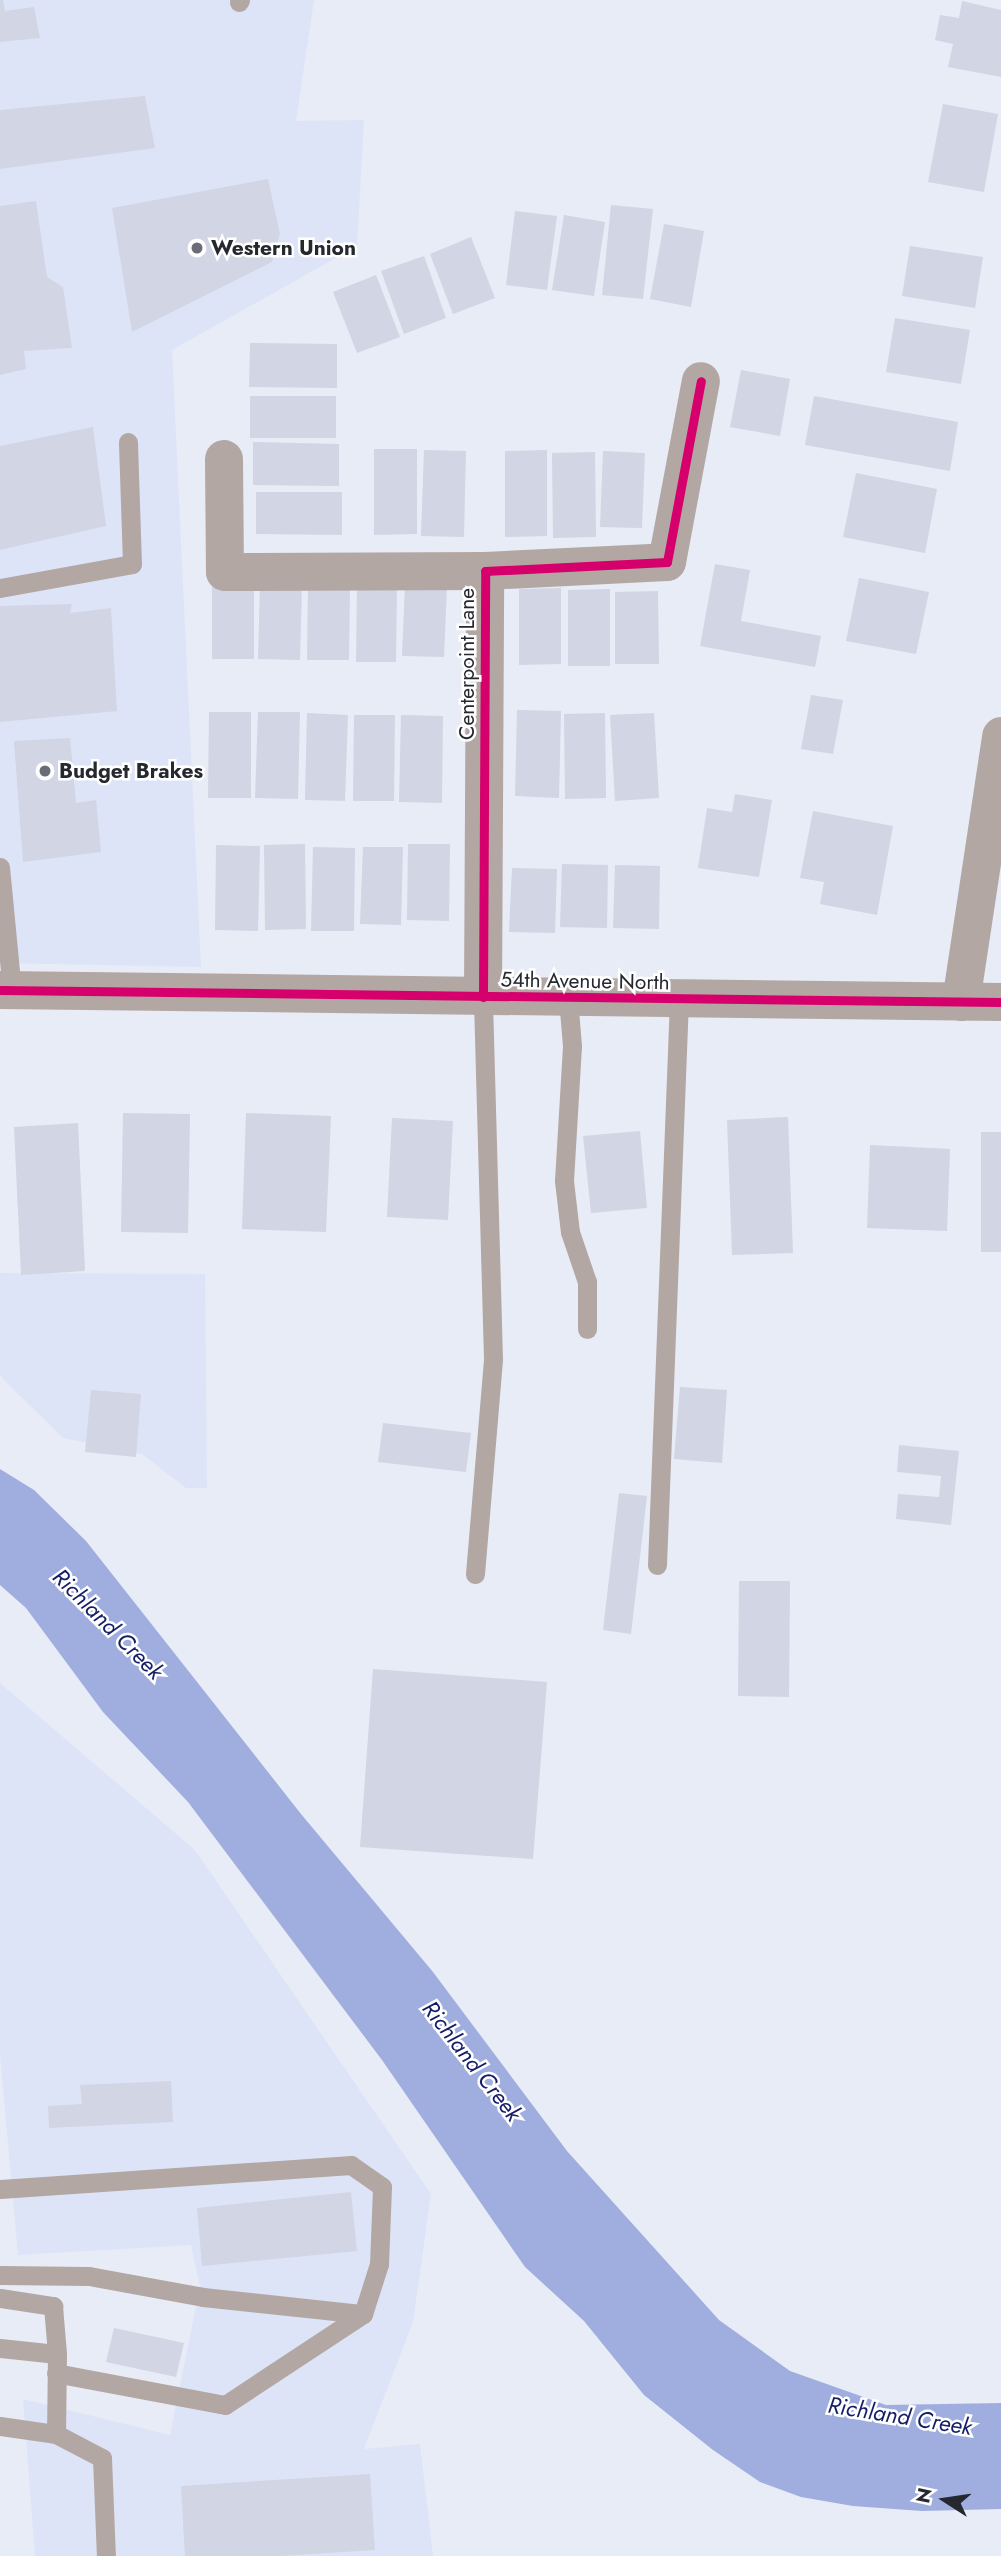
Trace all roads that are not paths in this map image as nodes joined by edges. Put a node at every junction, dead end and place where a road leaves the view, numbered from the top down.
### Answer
1 (701, 381) dead end
2 (128, 442) dead end
3 (224, 459) dead end
4 (485, 572) junction
5 (0, 587) edge
6 (1001, 736) edge
7 (0, 867) edge
8 (1, 892) edge
9 (6, 990) edge
10 (483, 997) junction
11 (568, 998) junction
12 (679, 999) junction
13 (961, 1002) junction
14 (1001, 1002) edge
15 (587, 1329) dead end
16 (657, 1565) dead end
17 (475, 1574) dead end
18 (0, 2189) edge
19 (0, 2275) edge
20 (0, 2298) edge
21 (363, 2314) junction
22 (0, 2348) edge
23 (56, 2363) junction
24 (0, 2426) edge
25 (56, 2434) junction
26 (106, 2556) edge

1 - 4 street, Centerpoint Lane
2 - 5 lane
3 - 4 street, Centerpoint Lane
4 - 10 street, Centerpoint Lane
6 - 13 street
7 - 8 lane
8 - 9 lane
9 - 10 street, 54th Avenue North
10 - 11 street, 54th Avenue North
10 - 17 lane
11 - 12 street, 54th Avenue North
11 - 15 lane
12 - 13 street, 54th Avenue North
12 - 16 lane
13 - 14 street, 54th Avenue North
18 - 21 lane
19 - 21 lane
20 - 23 lane
21 - 23 lane
22 - 23 lane
23 - 25 lane
24 - 25 lane
25 - 26 lane

